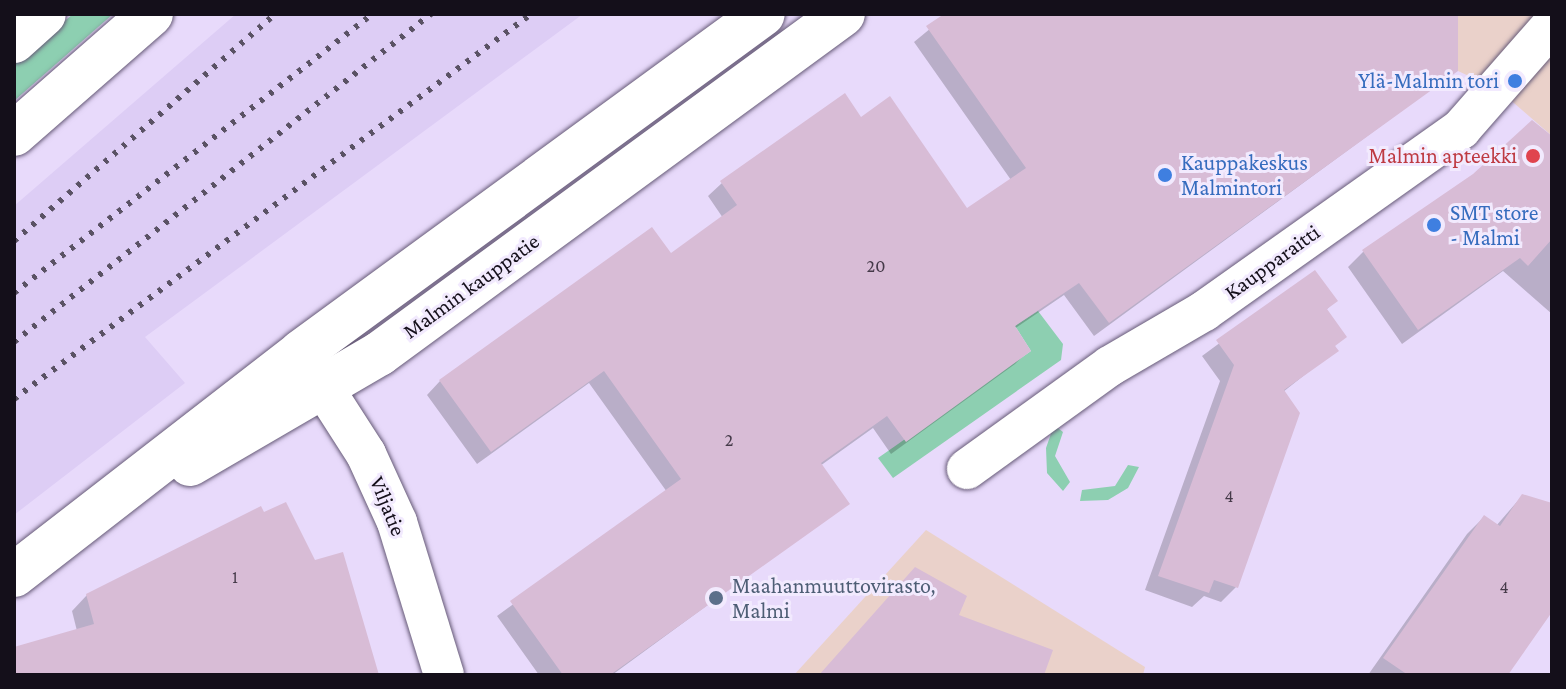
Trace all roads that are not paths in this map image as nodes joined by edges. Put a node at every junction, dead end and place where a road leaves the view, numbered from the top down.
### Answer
1 (44, 14) edge
2 (151, 14) edge
3 (763, 14) edge
4 (843, 14) edge
5 (1552, 25) edge
6 (14, 41) edge
7 (14, 134) edge
8 (312, 370) junction
9 (967, 469) dead end
10 (14, 575) edge
11 (444, 675) edge

1 - 6 main road
2 - 7 main road
3 - 8 main road, Malmin kauppatie
4 - 8 main road, Malmin kauppatie
5 - 9 street, Kaupparaitti
8 - 10 main road, Malmin kauppatie
8 - 11 street, Viljatie

